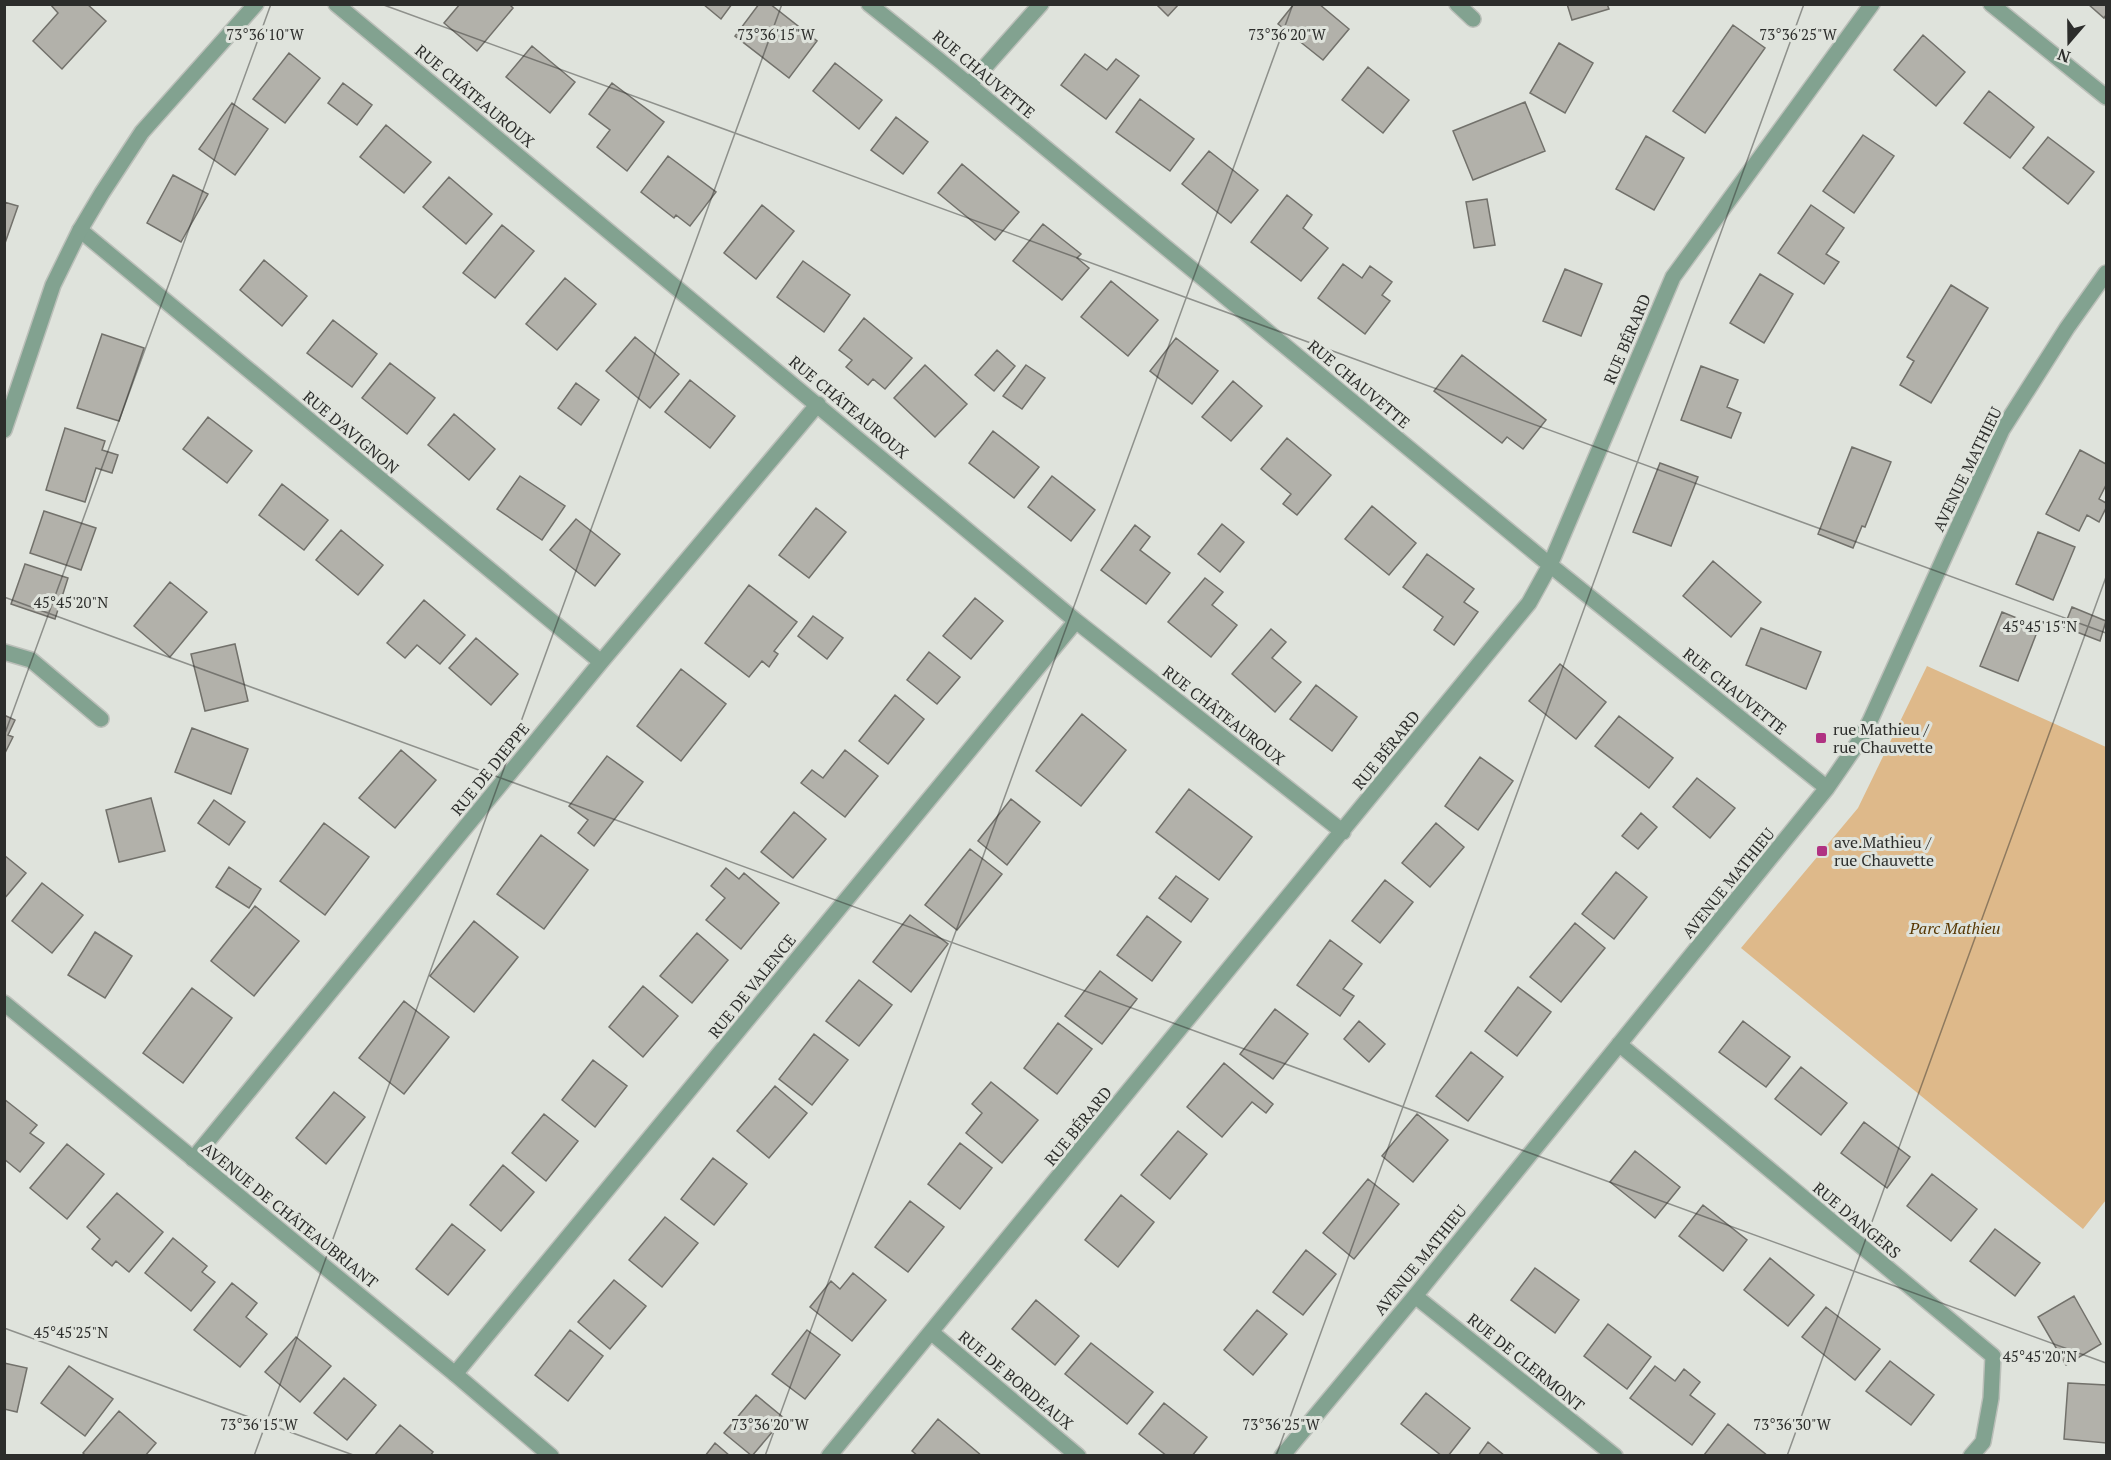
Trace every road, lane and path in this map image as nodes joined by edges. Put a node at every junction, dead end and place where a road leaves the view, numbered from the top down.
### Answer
1 (256, 4) edge
2 (336, 4) edge
3 (869, 4) edge
4 (1041, 4) edge
5 (1457, 4) edge
6 (1872, 4) edge
7 (1991, 4) edge
8 (1473, 19) dead end
9 (969, 85) junction
10 (2106, 97) edge
11 (80, 230) junction
12 (2106, 273) edge
13 (818, 404) junction
14 (4, 430) edge
15 (1550, 565) junction
16 (1076, 621) junction
17 (4, 652) edge
18 (601, 662) junction
19 (101, 719) dead end
20 (1827, 788) junction
21 (1343, 832) junction
22 (4, 1003) edge
23 (1619, 1044) junction
24 (193, 1159) junction
25 (1415, 1296) junction
26 (931, 1332) junction
27 (455, 1374) junction
28 (551, 1455) edge
29 (829, 1455) edge
30 (1078, 1455) edge
31 (1282, 1455) edge
32 (1615, 1455) edge
33 (1971, 1455) edge

1 - 11 street
2 - 13 street, RUE CHÂTEAUROUX
3 - 9 street, RUE CHAUVETTE
4 - 9 street
5 - 8 street
6 - 15 street, RUE BÉRARD
7 - 10 street
9 - 15 street, RUE CHAUVETTE
11 - 14 street
11 - 18 street, RUE D'AVIGNON
12 - 20 street, AVENUE MATHIEU
13 - 16 street, RUE CHÂTEAUROUX
13 - 18 street, RUE DE DIEPPE
15 - 20 street, RUE CHAUVETTE
15 - 21 street, RUE BÉRARD
16 - 21 street, RUE CHÂTEAUROUX
16 - 27 street, RUE DE VALENCE
17 - 19 street
18 - 24 street, RUE DE DIEPPE
20 - 23 street, AVENUE MATHIEU
21 - 26 street, RUE BÉRARD
22 - 24 street, AVENUE DE CHÂTEAUBRIANT
23 - 25 street, AVENUE MATHIEU
23 - 33 street, RUE D'ANGERS
24 - 27 street, AVENUE DE CHÂTEAUBRIANT
25 - 31 street, AVENUE MATHIEU
25 - 32 street, RUE DE CLERMONT
26 - 29 street, RUE BÉRARD
26 - 30 street, RUE DE BORDEAUX
27 - 28 street, AVENUE DE CHÂTEAUBRIANT

